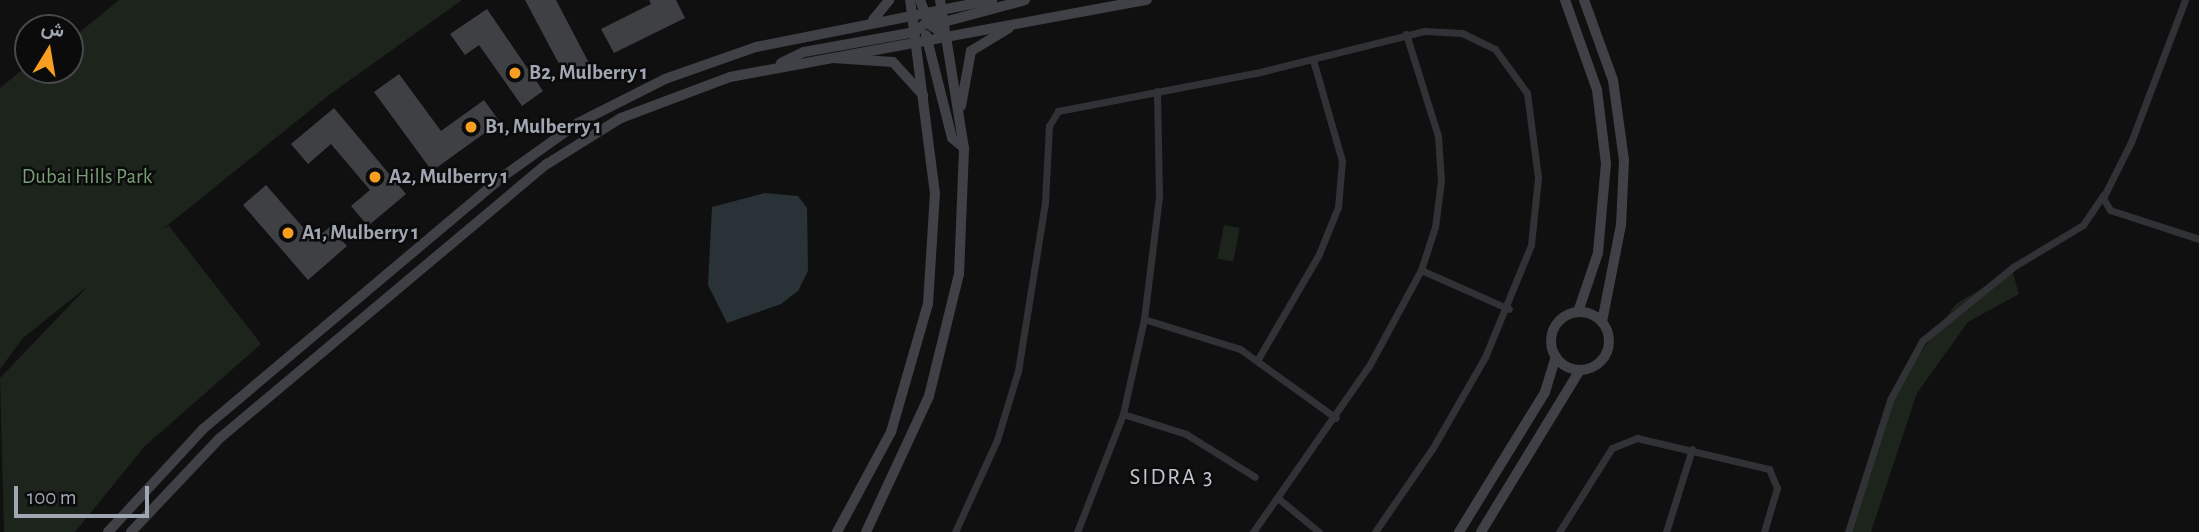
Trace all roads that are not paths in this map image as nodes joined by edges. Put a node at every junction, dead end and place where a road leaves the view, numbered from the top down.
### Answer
1 (889, 0) edge
2 (910, 0) edge
3 (920, 0) edge
4 (992, 0) edge
5 (1025, 0) edge
6 (1147, 0) edge
7 (1565, 0) edge
8 (1584, 0) edge
9 (2185, 0) edge
10 (941, 4) edge
11 (917, 13) junction
12 (873, 20) junction
13 (944, 21) junction
14 (1021, 22) junction
15 (924, 32) junction
16 (1406, 34) junction
17 (947, 36) junction
18 (831, 57) junction
19 (1312, 60) junction
20 (776, 67) junction
21 (1157, 92) junction
22 (924, 96) junction
23 (959, 110) junction
24 (964, 148) junction
25 (2104, 194) junction
26 (2199, 239) edge
27 (1421, 270) junction
28 (1509, 309) junction
29 (1578, 312) junction
30 (1144, 319) junction
31 (1602, 322) junction
32 (1556, 357) junction
33 (1258, 359) junction
34 (1580, 370) junction
35 (265, 377) junction
36 (276, 391) junction
37 (1124, 414) junction
38 (1336, 418) junction
39 (1692, 449) junction
40 (1255, 477) dead end
41 (1279, 499) junction
42 (108, 532) edge
43 (131, 532) edge
44 (837, 532) edge
45 (866, 532) edge
46 (955, 532) edge
47 (1077, 532) edge
48 (1253, 532) edge
49 (1319, 532) edge
50 (1375, 532) edge
51 (1459, 532) edge
52 (1480, 532) edge
53 (1559, 532) edge
54 (1666, 532) edge
55 (1764, 532) edge
56 (1848, 532) edge

1 - 12 street
2 - 11 street
3 - 11 street
4 - 10 street
5 - 13 street
6 - 14 street
7 - 29 street
8 - 31 street
9 - 25 street
10 - 11 street
10 - 13 street
10 - 15 street
11 - 12 street
11 - 15 street
12 - 35 street
13 - 15 street
13 - 17 street
14 - 17 street
14 - 23 street
15 - 17 street
15 - 18 street
15 - 20 street
15 - 22 street
15 - 24 street
16 - 19 street
16 - 27 street
16 - 28 street
17 - 23 street
18 - 20 street
18 - 22 street
19 - 21 street
19 - 33 street
20 - 36 street
21 - 30 street
21 - 46 street
22 - 44 street
23 - 24 street
24 - 45 street
25 - 26 street
25 - 56 street
27 - 28 street
27 - 38 street
28 - 50 street
29 - 31 street
29 - 32 street
30 - 33 street
30 - 37 street
31 - 34 street
32 - 34 street
32 - 51 street
33 - 38 street
34 - 52 street
35 - 36 street
35 - 42 street
36 - 43 street
37 - 40 street
37 - 47 street
38 - 41 street
39 - 53 street
39 - 54 street
39 - 55 street
41 - 48 street
41 - 49 street

